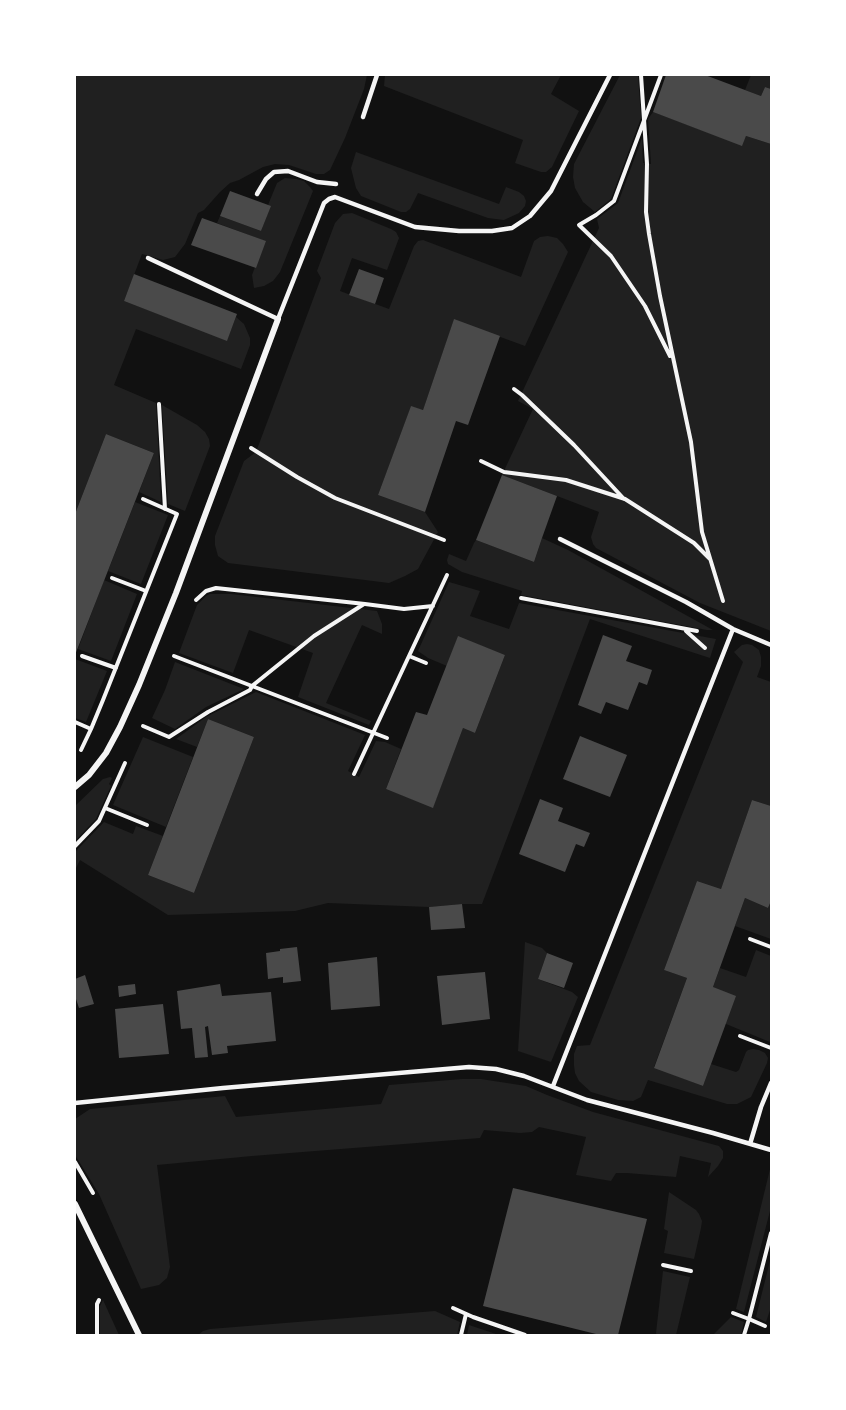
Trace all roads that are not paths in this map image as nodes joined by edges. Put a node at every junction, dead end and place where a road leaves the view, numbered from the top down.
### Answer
1 (377, 75) edge
2 (610, 75) edge
3 (363, 117) dead end
4 (336, 184) dead end
5 (257, 194) dead end
6 (148, 258) dead end
7 (278, 320) junction
8 (560, 539) dead end
9 (734, 629) junction
10 (771, 645) edge
11 (75, 787) edge
12 (771, 1083) edge
13 (553, 1086) junction
14 (75, 1103) edge
15 (750, 1144) junction
16 (771, 1150) edge
17 (75, 1204) edge
18 (139, 1335) edge

1 - 3 lane
2 - 7 lane
4 - 5 lane
6 - 7 lane
7 - 11 street
8 - 9 lane
9 - 10 lane
9 - 13 lane
12 - 15 lane
13 - 14 lane
13 - 15 lane
15 - 16 lane
17 - 18 street

